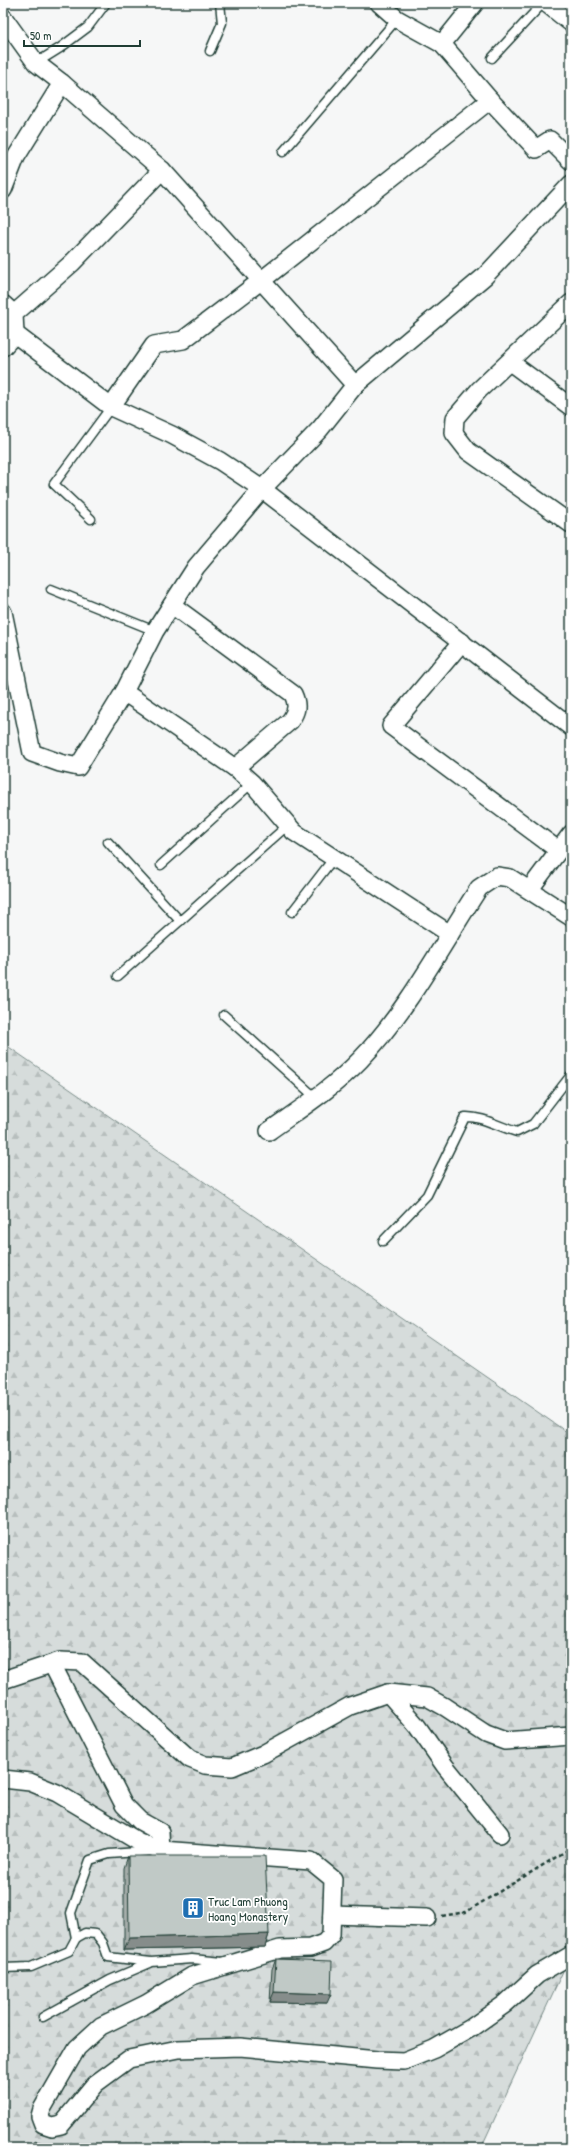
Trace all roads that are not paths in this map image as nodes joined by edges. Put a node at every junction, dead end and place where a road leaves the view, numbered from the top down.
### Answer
1 (106, 3) edge
2 (220, 3) edge
3 (379, 3) edge
4 (475, 3) edge
5 (543, 3) edge
6 (546, 3) edge
7 (3, 18) edge
8 (397, 19) junction
9 (571, 23) edge
10 (442, 44) junction
11 (210, 51) dead end
12 (492, 58) dead end
13 (36, 63) junction
14 (62, 83) junction
15 (490, 100) junction
16 (283, 152) dead end
17 (571, 161) edge
18 (162, 170) junction
19 (571, 184) edge
20 (3, 190) edge
21 (262, 280) junction
22 (571, 303) edge
23 (8, 309) edge
24 (15, 334) junction
25 (3, 347) edge
26 (510, 362) junction
27 (355, 385) junction
28 (111, 406) junction
29 (571, 406) edge
30 (262, 488) junction
31 (91, 519) dead end
32 (571, 524) edge
33 (51, 589) dead end
34 (172, 605) junction
35 (3, 612) edge
36 (155, 631) junction
37 (462, 642) junction
38 (124, 692) junction
39 (571, 727) edge
40 (234, 768) junction
41 (252, 783) junction
42 (288, 825) junction
43 (571, 834) edge
44 (108, 842) dead end
45 (558, 850) junction
46 (333, 859) junction
47 (161, 865) dead end
48 (530, 890) junction
49 (292, 912) dead end
50 (571, 917) edge
51 (180, 921) junction
52 (450, 934) junction
53 (118, 976) dead end
54 (224, 1015) dead end
55 (571, 1075) edge
56 (316, 1098) junction
57 (269, 1131) dead end
58 (383, 1241) dead end
59 (52, 1664) junction
60 (3, 1680) edge
61 (388, 1693) junction
62 (571, 1736) edge
63 (3, 1779) edge
64 (500, 1834) dead end
65 (161, 1850) junction
66 (332, 1916) junction
67 (427, 1918) road end
68 (76, 1938) junction
69 (571, 1955) edge
70 (151, 1962) junction
71 (232, 1963) junction
72 (3, 1968) edge
73 (43, 2017) dead end

1 - 13 lane
2 - 11 lane
3 - 8 street
4 - 10 street
5 - 12 lane
6 - 9 street
7 - 13 street
8 - 10 street
8 - 16 lane
10 - 15 street
13 - 14 street
14 - 18 street
14 - 20 street
15 - 17 street
15 - 21 street
18 - 21 street
18 - 23 street
19 - 27 street
21 - 27 street
21 - 28 street
22 - 26 street
23 - 24 street
24 - 25 street
24 - 28 street
26 - 29 street
26 - 32 street
27 - 30 street
28 - 30 street
28 - 31 lane
30 - 34 street
30 - 37 street
33 - 36 lane
34 - 36 street
34 - 40 street
35 - 38 street
36 - 38 street
37 - 39 street
37 - 45 street
38 - 40 street
40 - 41 street
41 - 42 street
41 - 47 lane
42 - 46 street
42 - 51 lane
43 - 45 street
44 - 51 lane
45 - 48 street
46 - 49 lane
46 - 52 street
48 - 50 street
48 - 52 street
51 - 53 lane
52 - 56 street
54 - 56 lane
55 - 58 lane
56 - 57 street
59 - 60 street
59 - 61 street
59 - 65 street
61 - 62 street
61 - 64 street
63 - 65 street
65 - 66 street
65 - 68 lane
66 - 67 street
66 - 71 street
68 - 70 lane
68 - 72 lane
69 - 71 street
70 - 71 lane
70 - 73 lane

